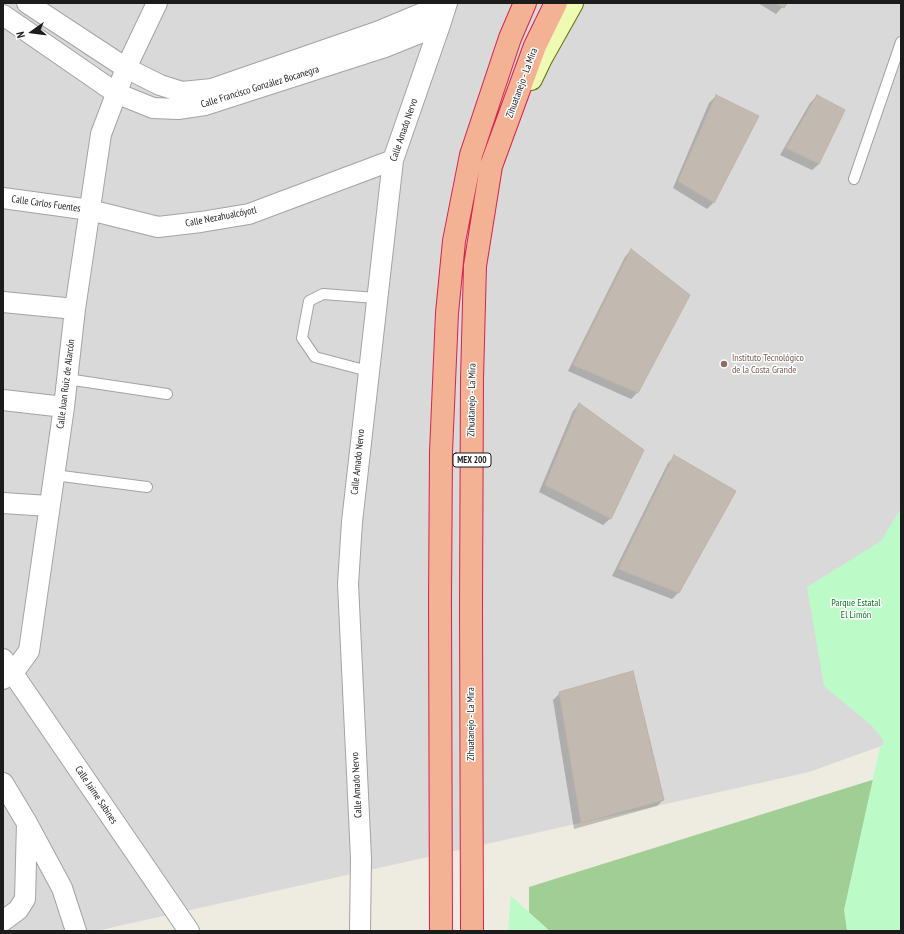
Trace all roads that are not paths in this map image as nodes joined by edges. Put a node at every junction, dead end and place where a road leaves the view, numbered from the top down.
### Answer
1 (27, 3) edge
2 (447, 3) edge
3 (515, 3) edge
4 (525, 3) edge
5 (556, 3) edge
6 (572, 3) edge
7 (148, 7) edge
8 (3, 15) edge
9 (440, 25) junction
10 (510, 38) junction
11 (901, 42) edge
12 (126, 68) junction
13 (897, 68) edge
14 (116, 93) junction
15 (393, 160) junction
16 (492, 166) junction
17 (854, 179) dead end
18 (3, 198) edge
19 (90, 210) junction
20 (376, 298) junction
21 (3, 302) edge
22 (74, 309) junction
23 (368, 371) junction
24 (67, 379) junction
25 (167, 394) dead end
26 (3, 400) edge
27 (64, 407) junction
28 (54, 475) junction
29 (147, 487) dead end
30 (3, 503) edge
31 (49, 506) junction
32 (6, 670) edge
33 (3, 783) edge
34 (27, 823) junction
35 (3, 921) edge
36 (76, 931) edge
37 (189, 931) edge
38 (360, 931) edge
39 (441, 931) edge
40 (472, 931) edge

1 - 12 street, Calle Francisco González Bocanegra
2 - 9 street, Calle Amado Nervo
2 - 12 street, Calle Francisco González Bocanegra
3 - 10 main road
4 - 10 highway, MEX 200
5 - 16 highway, Zihuatanejo - La Mira / MEX 200
6 - 16 main road
7 - 12 street, Calle Juan Ruiz de Alarcón
8 - 14 street, Calle Francisco González Bocanegra
9 - 14 street, Calle Francisco González Bocanegra
9 - 15 street, Calle Amado Nervo
10 - 39 highway, MEX 200
11 - 13 lane
12 - 14 street, Calle Juan Ruiz de Alarcón
13 - 17 lane
14 - 19 street, Calle Juan Ruiz de Alarcón
15 - 19 street, Calle Nezahualcóyotl
15 - 20 street, Calle Amado Nervo
16 - 40 highway, Zihuatanejo - La Mira / MEX 200
18 - 19 street, Calle Carlos Fuentes
19 - 22 street, Calle Juan Ruiz de Alarcón
20 - 23 street, Calle Amado Nervo
20 - 23 lane
21 - 22 street
22 - 24 street, Calle Juan Ruiz de Alarcón
23 - 38 street, Calle Amado Nervo
24 - 25 lane
24 - 27 street, Calle Juan Ruiz de Alarcón
26 - 27 street
27 - 28 street, Calle Juan Ruiz de Alarcón
28 - 29 lane
28 - 31 street, Calle Juan Ruiz de Alarcón
30 - 31 street
31 - 32 street, Calle Juan Ruiz de Alarcón
32 - 37 street, Calle Jaime Sabines
33 - 34 street
34 - 35 street
34 - 36 street

